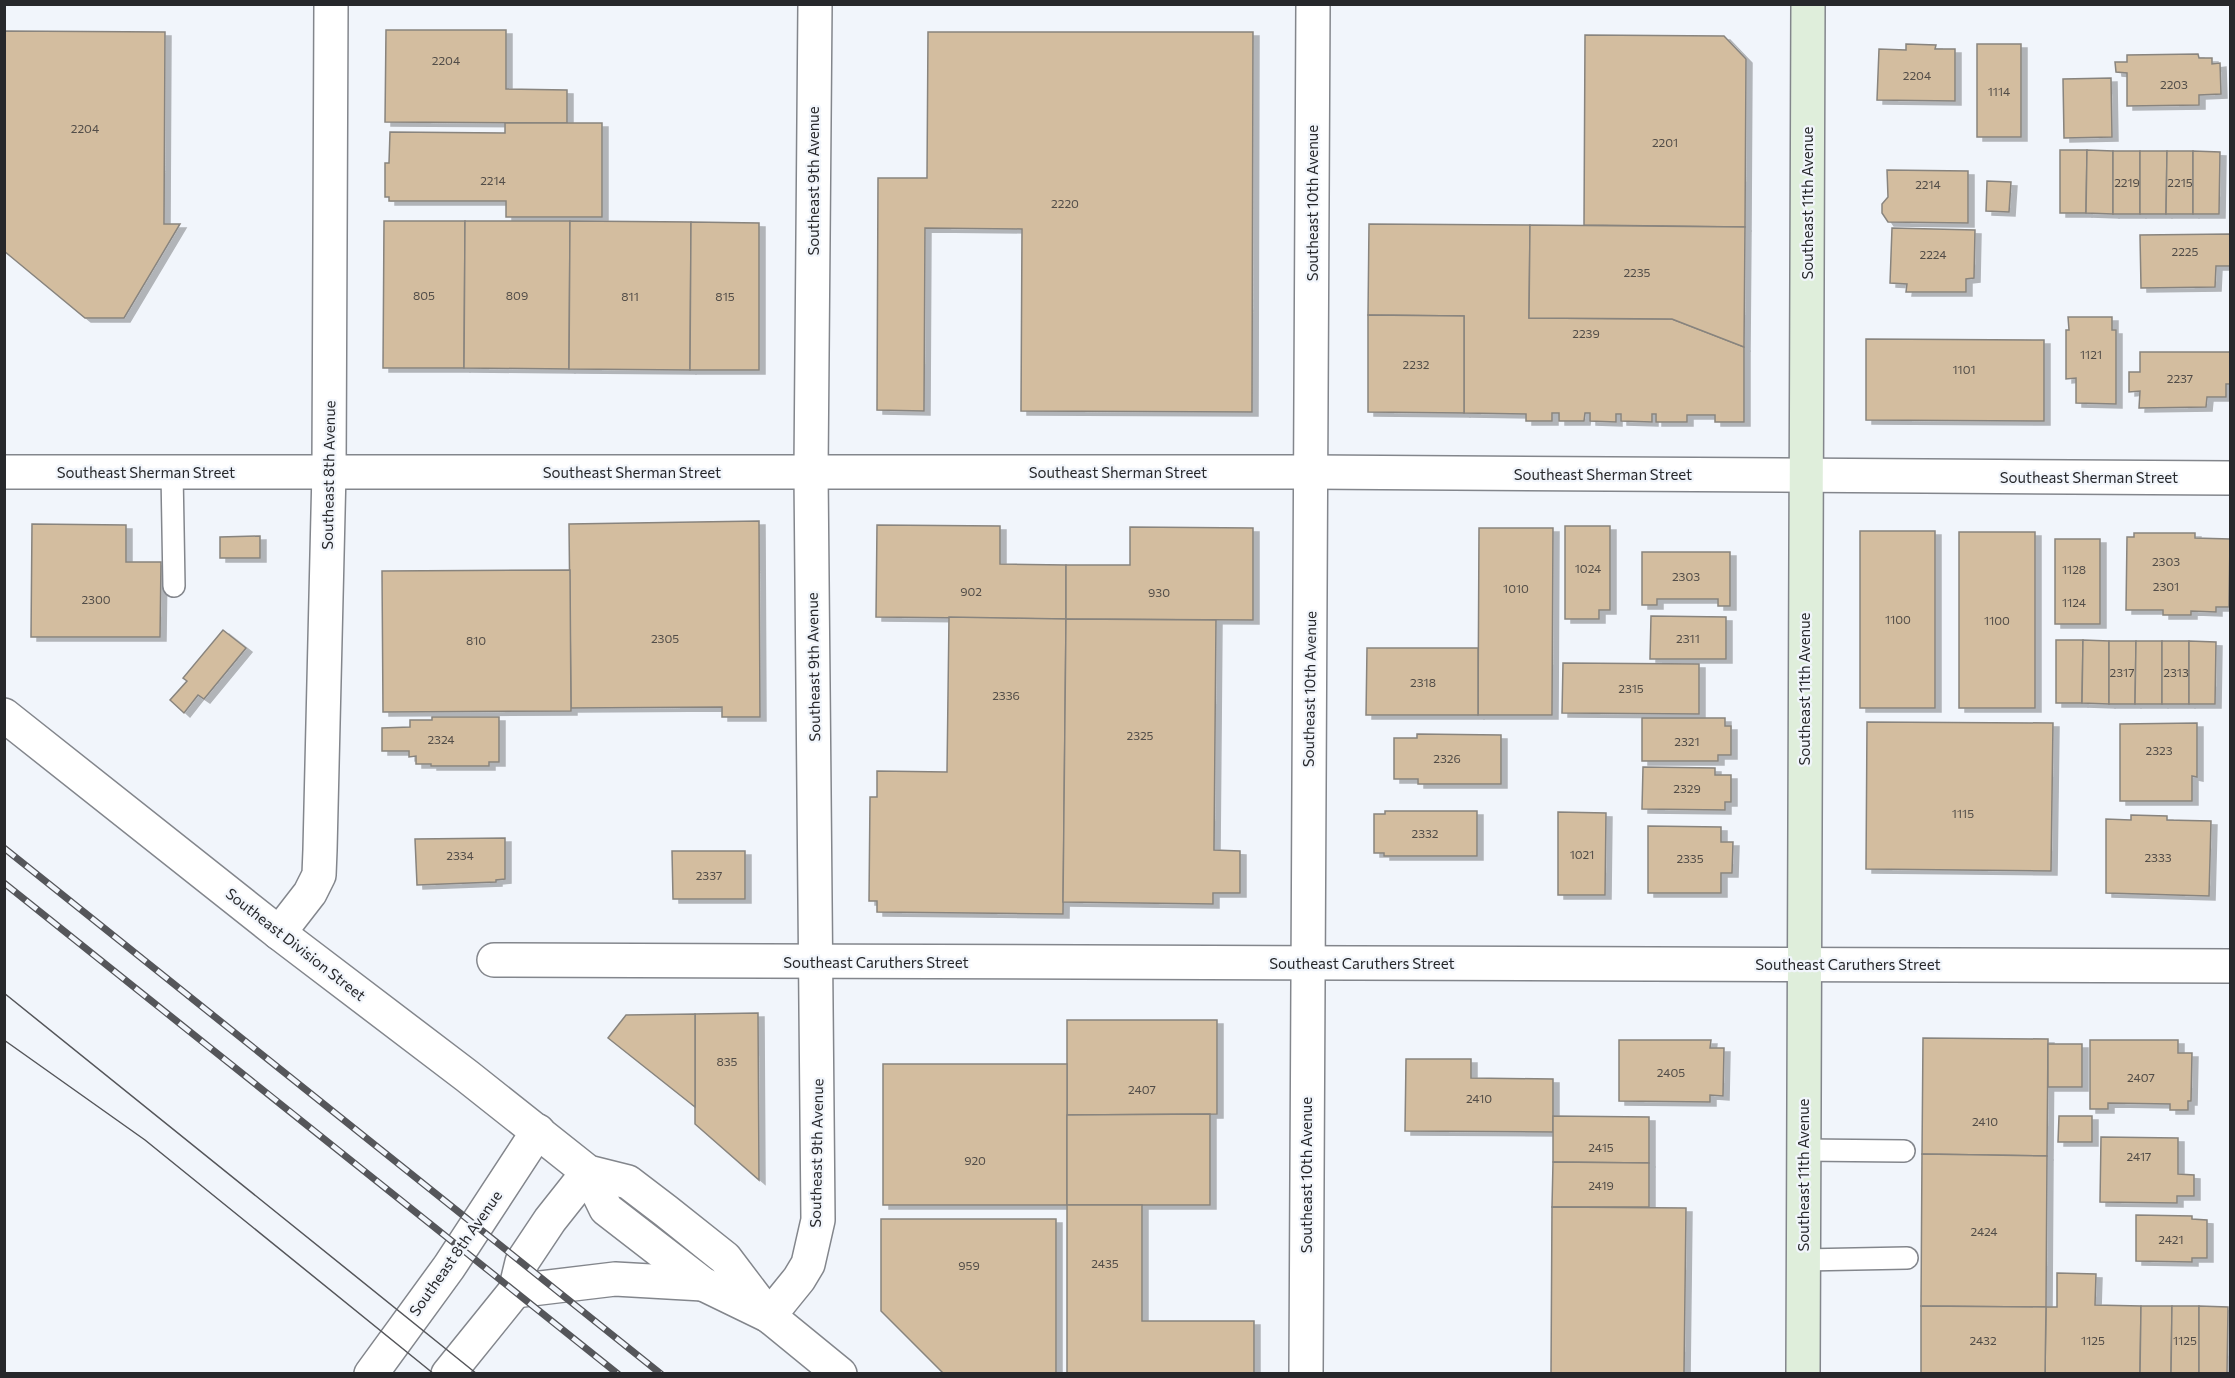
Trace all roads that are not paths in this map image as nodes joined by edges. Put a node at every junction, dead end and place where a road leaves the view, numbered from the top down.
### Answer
1 (331, 4) edge
2 (815, 4) edge
3 (1312, 4) edge
4 (1808, 4) edge
5 (329, 471) junction
6 (4, 472) edge
7 (172, 472) junction
8 (811, 472) junction
9 (1311, 472) junction
10 (1805, 476) junction
11 (2230, 478) edge
12 (174, 586) dead end
13 (4, 715) edge
14 (279, 933) junction
15 (494, 960) dead end
16 (816, 962) junction
17 (1307, 962) junction
18 (1803, 964) junction
19 (2230, 966) edge
20 (538, 1131) junction
21 (1803, 1150) junction
22 (1904, 1151) dead end
23 (588, 1172) junction
24 (1907, 1258) dead end
25 (1803, 1260) junction
26 (703, 1284) junction
27 (515, 1291) junction
28 (769, 1316) junction
29 (370, 1374) edge
30 (448, 1374) edge
31 (840, 1374) edge
32 (1306, 1374) edge
33 (1803, 1374) edge

1 - 5 street, Southeast 8th Avenue
2 - 8 street, Southeast 9th Avenue
3 - 9 street, Southeast 10th Avenue
4 - 10 main road, Southeast 11th Avenue
5 - 7 street, Southeast Sherman Street
5 - 8 street, Southeast Sherman Street
5 - 14 street, Southeast 8th Avenue
6 - 7 street, Southeast Sherman Street
7 - 12 lane
8 - 9 street, Southeast Sherman Street
8 - 16 street, Southeast 9th Avenue
9 - 10 street, Southeast Sherman Street
9 - 17 street, Southeast 10th Avenue
10 - 11 street, Southeast Sherman Street
10 - 18 main road, Southeast 11th Avenue
13 - 14 street, Southeast Division Street
14 - 20 street, Southeast Division Street
15 - 16 street, Southeast Caruthers Street
16 - 17 street, Southeast Caruthers Street
16 - 28 street, Southeast 9th Avenue
17 - 18 street, Southeast Caruthers Street
17 - 32 street, Southeast 10th Avenue
18 - 19 street, Southeast Caruthers Street
18 - 21 main road, Southeast 11th Avenue
20 - 23 street, Southeast Division Street
20 - 29 street, Southeast 8th Avenue
21 - 22 lane
21 - 25 main road, Southeast 11th Avenue
23 - 26 street, Southeast Division Street
23 - 27 street
23 - 28 street, Southeast Division Street
24 - 25 lane
25 - 33 main road, Southeast 11th Avenue
26 - 27 street
26 - 28 street, Southeast Division Street
27 - 30 street
28 - 31 street, Southeast Division Street

